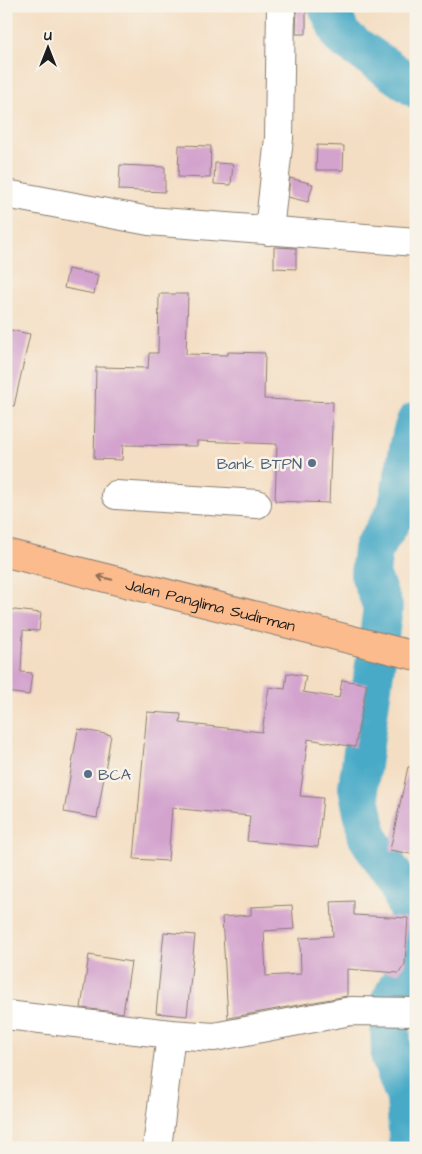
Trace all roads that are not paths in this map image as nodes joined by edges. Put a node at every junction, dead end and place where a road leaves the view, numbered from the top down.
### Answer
1 (281, 6) edge
2 (6, 194) edge
3 (269, 231) junction
4 (416, 242) edge
5 (116, 495) dead end
6 (257, 504) dead end
7 (6, 553) edge
8 (410, 654) edge
9 (412, 1011) edge
10 (6, 1015) edge
11 (171, 1034) junction
12 (157, 1148) edge

1 - 3 street
2 - 3 street
3 - 4 street
5 - 6 street
8 -> 7 main road, Jalan Panglima Sudirman
9 - 11 street
10 - 11 street
11 - 12 street

